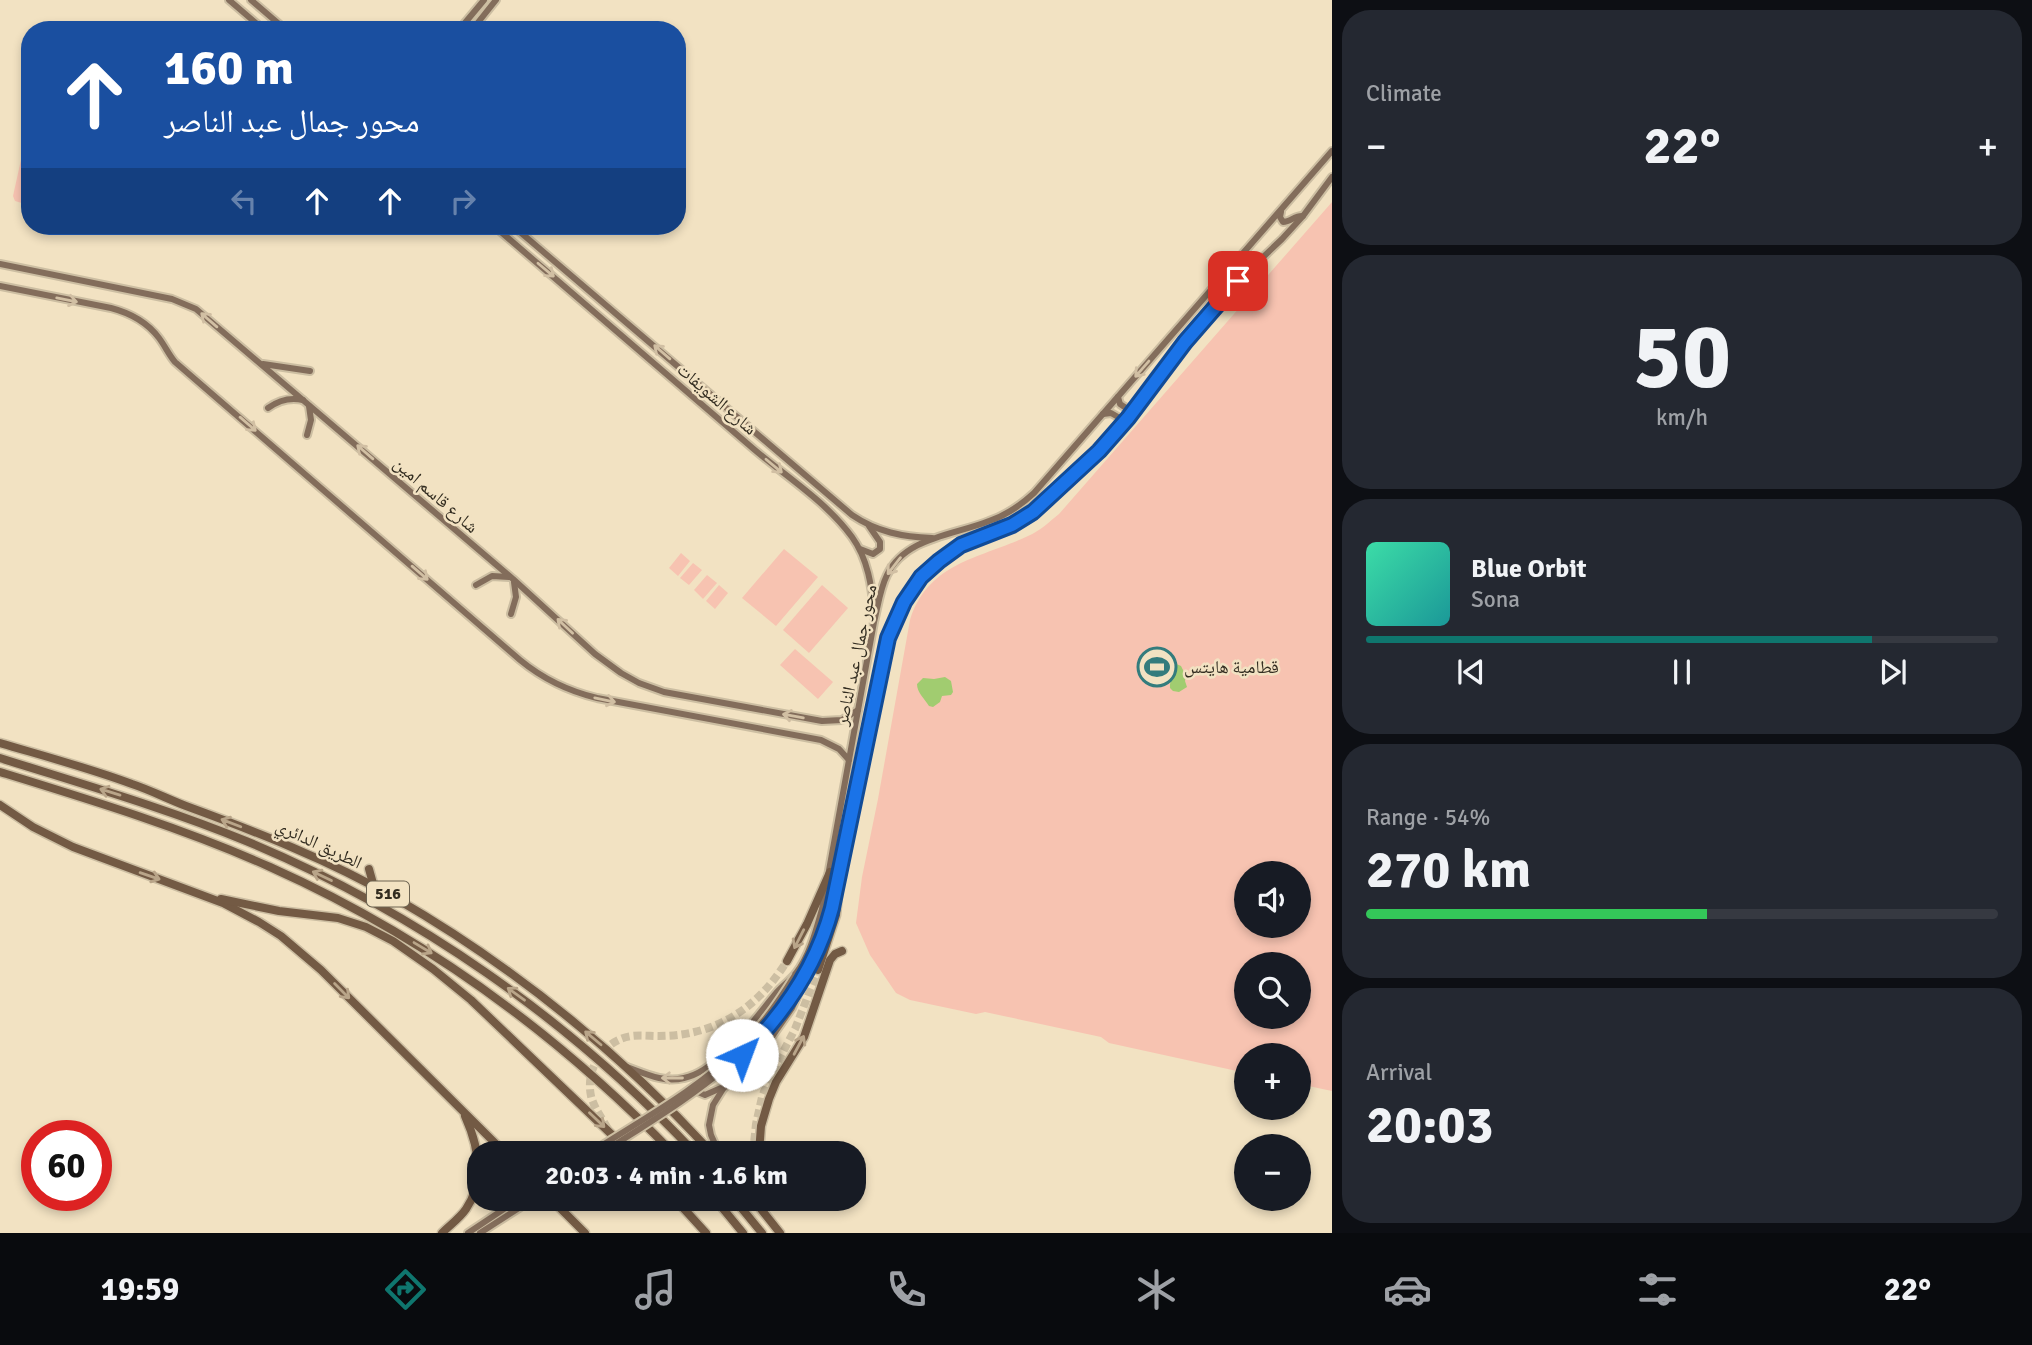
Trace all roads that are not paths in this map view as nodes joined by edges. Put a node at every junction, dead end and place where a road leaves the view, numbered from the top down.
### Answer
1 (229, 0) edge
2 (251, 0) edge
3 (484, 0) edge
4 (496, 0) edge
5 (254, 21) edge
6 (276, 21) edge
7 (466, 21) edge
8 (479, 21) edge
9 (1332, 151) edge
10 (1332, 177) edge
11 (1282, 210) junction
12 (1303, 216) junction
13 (504, 235) edge
14 (524, 235) edge
15 (515, 244) junction
16 (510, 250) dead end
17 (0, 264) edge
18 (0, 286) edge
19 (632, 344) junction
20 (627, 350) dead end
21 (262, 364) junction
22 (310, 370) dead end
23 (1118, 397) junction
24 (307, 402) junction
25 (1137, 407) junction
26 (268, 408) dead end
27 (1103, 414) junction
28 (1121, 428) junction
29 (307, 435) dead end
30 (869, 525) junction
31 (934, 538) junction
32 (860, 549) junction
33 (512, 578) junction
34 (476, 585) dead end
35 (511, 614) dead end
36 (874, 622) junction
37 (858, 710) junction
38 (0, 743) edge
39 (0, 758) edge
40 (849, 760) junction
41 (0, 772) edge
42 (14, 776) junction
43 (0, 778) edge
44 (1, 807) edge
45 (369, 869) dead end
46 (830, 872) junction
47 (839, 875) junction
48 (374, 887) junction
49 (211, 898) junction
50 (340, 901) junction
51 (376, 931) junction
52 (842, 951) dead end
53 (787, 961) tunnel mouth
54 (818, 971) tunnel mouth
55 (795, 975) junction
56 (805, 975) junction
57 (626, 1066) junction
58 (704, 1070) junction
59 (726, 1086) junction
60 (462, 1111) junction
61 (493, 1141) edge
62 (609, 1141) edge
63 (618, 1141) edge
64 (621, 1141) edge
65 (660, 1141) edge
66 (683, 1141) edge
67 (700, 1141) edge
68 (714, 1141) edge
69 (759, 1141) edge
70 (501, 1211) edge
71 (514, 1211) edge
72 (563, 1211) edge
73 (686, 1211) edge
74 (725, 1211) edge
75 (744, 1211) edge
76 (763, 1211) edge
77 (469, 1232) edge
78 (442, 1233) edge
79 (480, 1233) edge
80 (585, 1233) edge
81 (706, 1233) edge
82 (743, 1233) edge
83 (762, 1233) edge
84 (780, 1233) edge

1 - 5 main road
2 - 6 main road
3 - 7 main road
4 - 8 main road
9 - 11 main road, محور جمال عبد الناصر
10 - 12 main road, محور جمال عبد الناصر
11 - 12 main road
11 -> 23 main road, محور جمال عبد الناصر
12 - 25 main road, محور جمال عبد الناصر
13 - 15 main road, شارع الشويفات
30 -> 14 main road, شارع الشويفات
15 - 16 main road
15 -> 19 main road, شارع الشويفات
21 -> 17 main road, شارع قاسم امين
18 -> 40 main road
19 - 20 main road
19 -> 32 main road, شارع الشويفات
21 - 22 main road
21 - 24 main road, شارع قاسم امين
23 - 25 main road
23 - 27 main road, محور جمال عبد الناصر
24 - 26 main road
24 - 29 main road
33 -> 24 main road, شارع قاسم امين
25 - 28 main road, محور جمال عبد الناصر
27 - 28 main road
27 - 31 main road, محور جمال عبد الناصر
28 - 47 main road, محور جمال عبد الناصر
30 - 31 main road, شارع الشويفات
30 - 32 main road
31 -> 36 main road, محور جمال عبد الناصر
32 - 36 main road, شارع الشويفات
33 - 34 main road
33 - 35 main road
37 -> 33 main road, شارع قاسم امين
36 - 37 main road, محور جمال عبد الناصر
37 - 40 main road, محور جمال عبد الناصر
48 -> 38 highway, الطريق الدائري / 516
66 -> 39 highway, الطريق الدائري / 516
40 - 46 main road, محور جمال عبد الناصر
41 - 42 highway, 516
42 - 43 highway
42 - 50 highway, 516
44 -> 49 highway, 516
45 - 48 highway
46 -> 53 highway
46 - 55 main road, محور جمال عبد الناصر
47 - 54 highway
47 - 56 main road, محور جمال عبد الناصر
57 -> 48 highway, الطريق الدائري / 516
49 - 51 highway, 516
49 -> 60 highway, 516
50 - 51 highway, 516
50 -> 65 highway, 516
51 -> 63 highway, 516
69 -> 52 highway
55 - 58 main road, محور جمال عبد الناصر
55 - 62 main road, bridge
56 - 59 main road, محور جمال عبد الناصر
56 - 64 main road, bridge
58 -> 57 main road, محور جمال عبد الناصر
57 - 67 highway, الطريق الدائري / 516
58 - 59 main road
59 - 68 main road, محور جمال عبد الناصر
60 - 61 highway, 516
60 - 78 highway
70 - 77 main road
71 - 79 main road
72 - 80 highway
73 - 81 highway
74 - 82 highway
75 - 83 highway
76 - 84 highway

